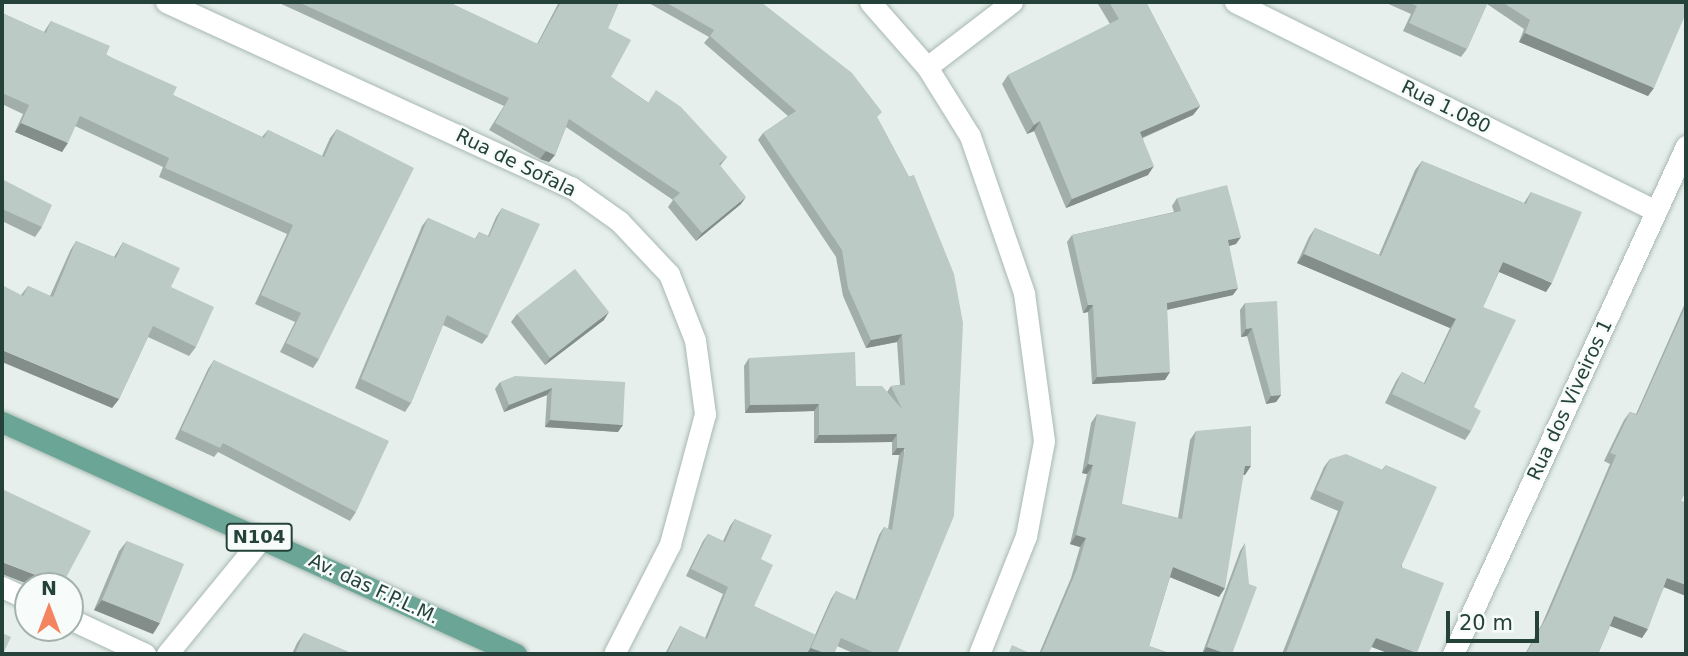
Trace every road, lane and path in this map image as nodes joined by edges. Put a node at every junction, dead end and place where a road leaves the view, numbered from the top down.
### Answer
1 (166, 2) edge
2 (870, 2) edge
3 (1012, 2) edge
4 (1235, 2) edge
5 (927, 67) junction
6 (1686, 146) edge
7 (1656, 211) junction
8 (2, 422) edge
9 (262, 538) junction
10 (84, 626) edge
11 (145, 654) edge
12 (167, 654) edge
13 (516, 654) edge
14 (614, 654) edge
15 (979, 654) edge
16 (1453, 654) edge

1 - 14 street, Rua de Sofala
2 - 5 street
3 - 5 street
4 - 7 street, Rua 1.080
5 - 15 street
6 - 7 street, Rua dos Viveiros 1
7 - 16 street, Rua dos Viveiros 1
8 - 9 main road, Av. das F.P.L.M. / N104
9 - 12 street
9 - 13 main road, Av. das F.P.L.M. / N104
10 - 11 street

